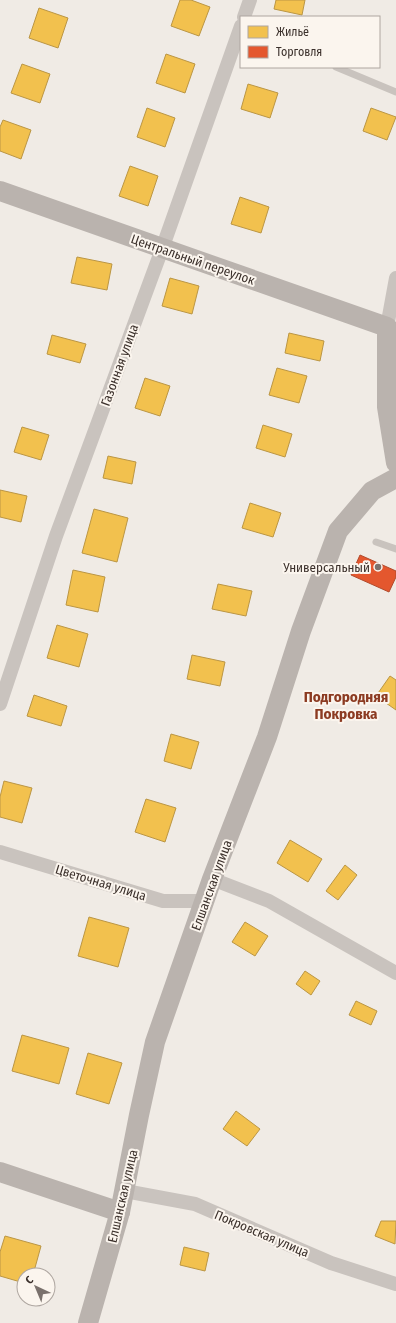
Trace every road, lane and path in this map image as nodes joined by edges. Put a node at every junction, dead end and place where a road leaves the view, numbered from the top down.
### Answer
1 (250, 0) edge
2 (244, 16) edge
3 (240, 30) edge
4 (338, 68) edge
5 (396, 92) edge
6 (0, 191) edge
7 (162, 249) junction
8 (396, 278) edge
9 (387, 327) junction
10 (396, 463) edge
11 (396, 478) edge
12 (376, 542) dead end
13 (396, 549) edge
14 (0, 704) edge
15 (0, 852) edge
16 (212, 879) junction
17 (204, 901) junction
18 (396, 973) edge
19 (0, 1172) edge
20 (125, 1191) junction
21 (120, 1212) junction
22 (396, 1284) edge
23 (88, 1323) edge

1 - 2 street
3 - 7 street, Газонная улица
4 - 5 lane
6 - 7 street, Центральный переулок
7 - 9 street, Центральный переулок
7 - 14 street, Газонная улица
8 - 9 street
9 - 10 street
11 - 16 street, Елшанская улица
12 - 13 lane
15 - 17 street, Цветочная улица
16 - 17 street, Елшанская улица
16 - 18 street
17 - 20 street, Елшанская улица
19 - 21 street
20 - 21 street, Елшанская улица
20 - 22 street, Покровская улица
21 - 23 street, Елшанская улица

